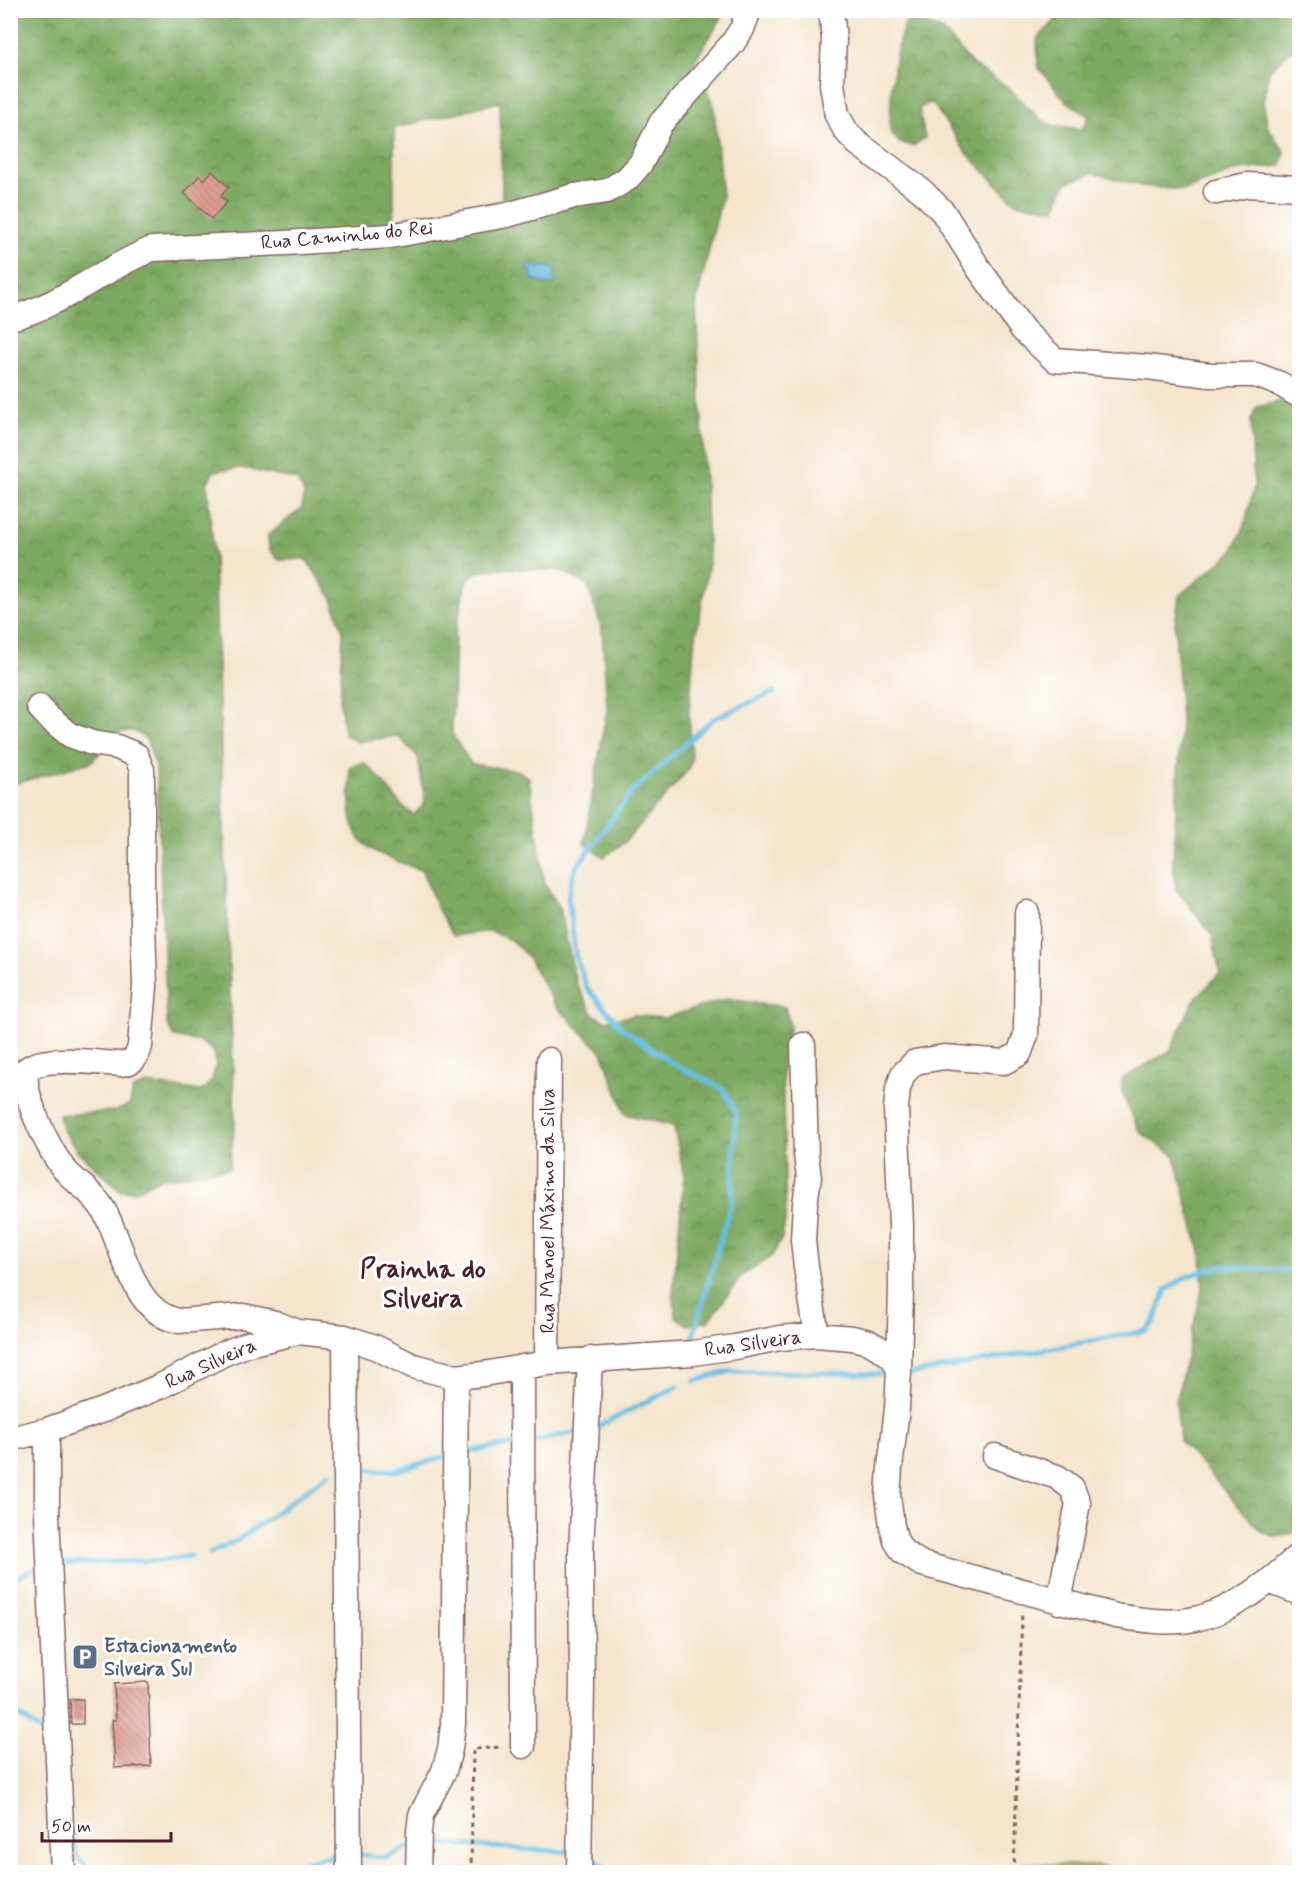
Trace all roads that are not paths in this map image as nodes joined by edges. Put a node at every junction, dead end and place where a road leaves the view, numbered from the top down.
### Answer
1 (748, 10) edge
2 (829, 10) edge
3 (1299, 188) edge
4 (1216, 192) dead end
5 (10, 318) edge
6 (1299, 396) edge
7 (39, 707) dead end
8 (1027, 913) dead end
9 (803, 1045) dead end
10 (549, 1060) dead end
11 (298, 1332) junction
12 (817, 1335) junction
13 (345, 1337) junction
14 (590, 1359) junction
15 (547, 1363) junction
16 (522, 1367) junction
17 (899, 1370) junction
18 (456, 1377) junction
19 (47, 1430) junction
20 (10, 1439) edge
21 (995, 1456) dead end
22 (1299, 1554) edge
23 (1269, 1581) junction
24 (1299, 1593) edge
25 (1059, 1602) junction
26 (523, 1746) road end
27 (349, 1869) dead end
28 (63, 1872) edge
29 (418, 1872) edge
30 (579, 1872) edge

1 - 5 street, Rua Caminho do Rei
2 - 6 street
3 - 4 street
7 - 11 street
8 - 17 street
9 - 12 street
10 - 15 street, Rua Manoel Máximo da Silva
11 - 13 street, Rua Silveira
11 - 19 street, Rua Silveira
12 - 14 street, Rua Silveira
12 - 17 street, Rua Silveira
13 - 18 street, Rua Silveira
13 - 27 street
14 - 15 street, Rua Silveira
14 - 30 street
15 - 16 street, Rua Silveira
16 - 18 street, Rua Silveira
16 - 26 street
17 - 25 street
18 - 29 street
19 - 20 street, Rua Silveira
19 - 28 street
21 - 25 street
22 - 23 street
23 - 24 street
23 - 25 street

